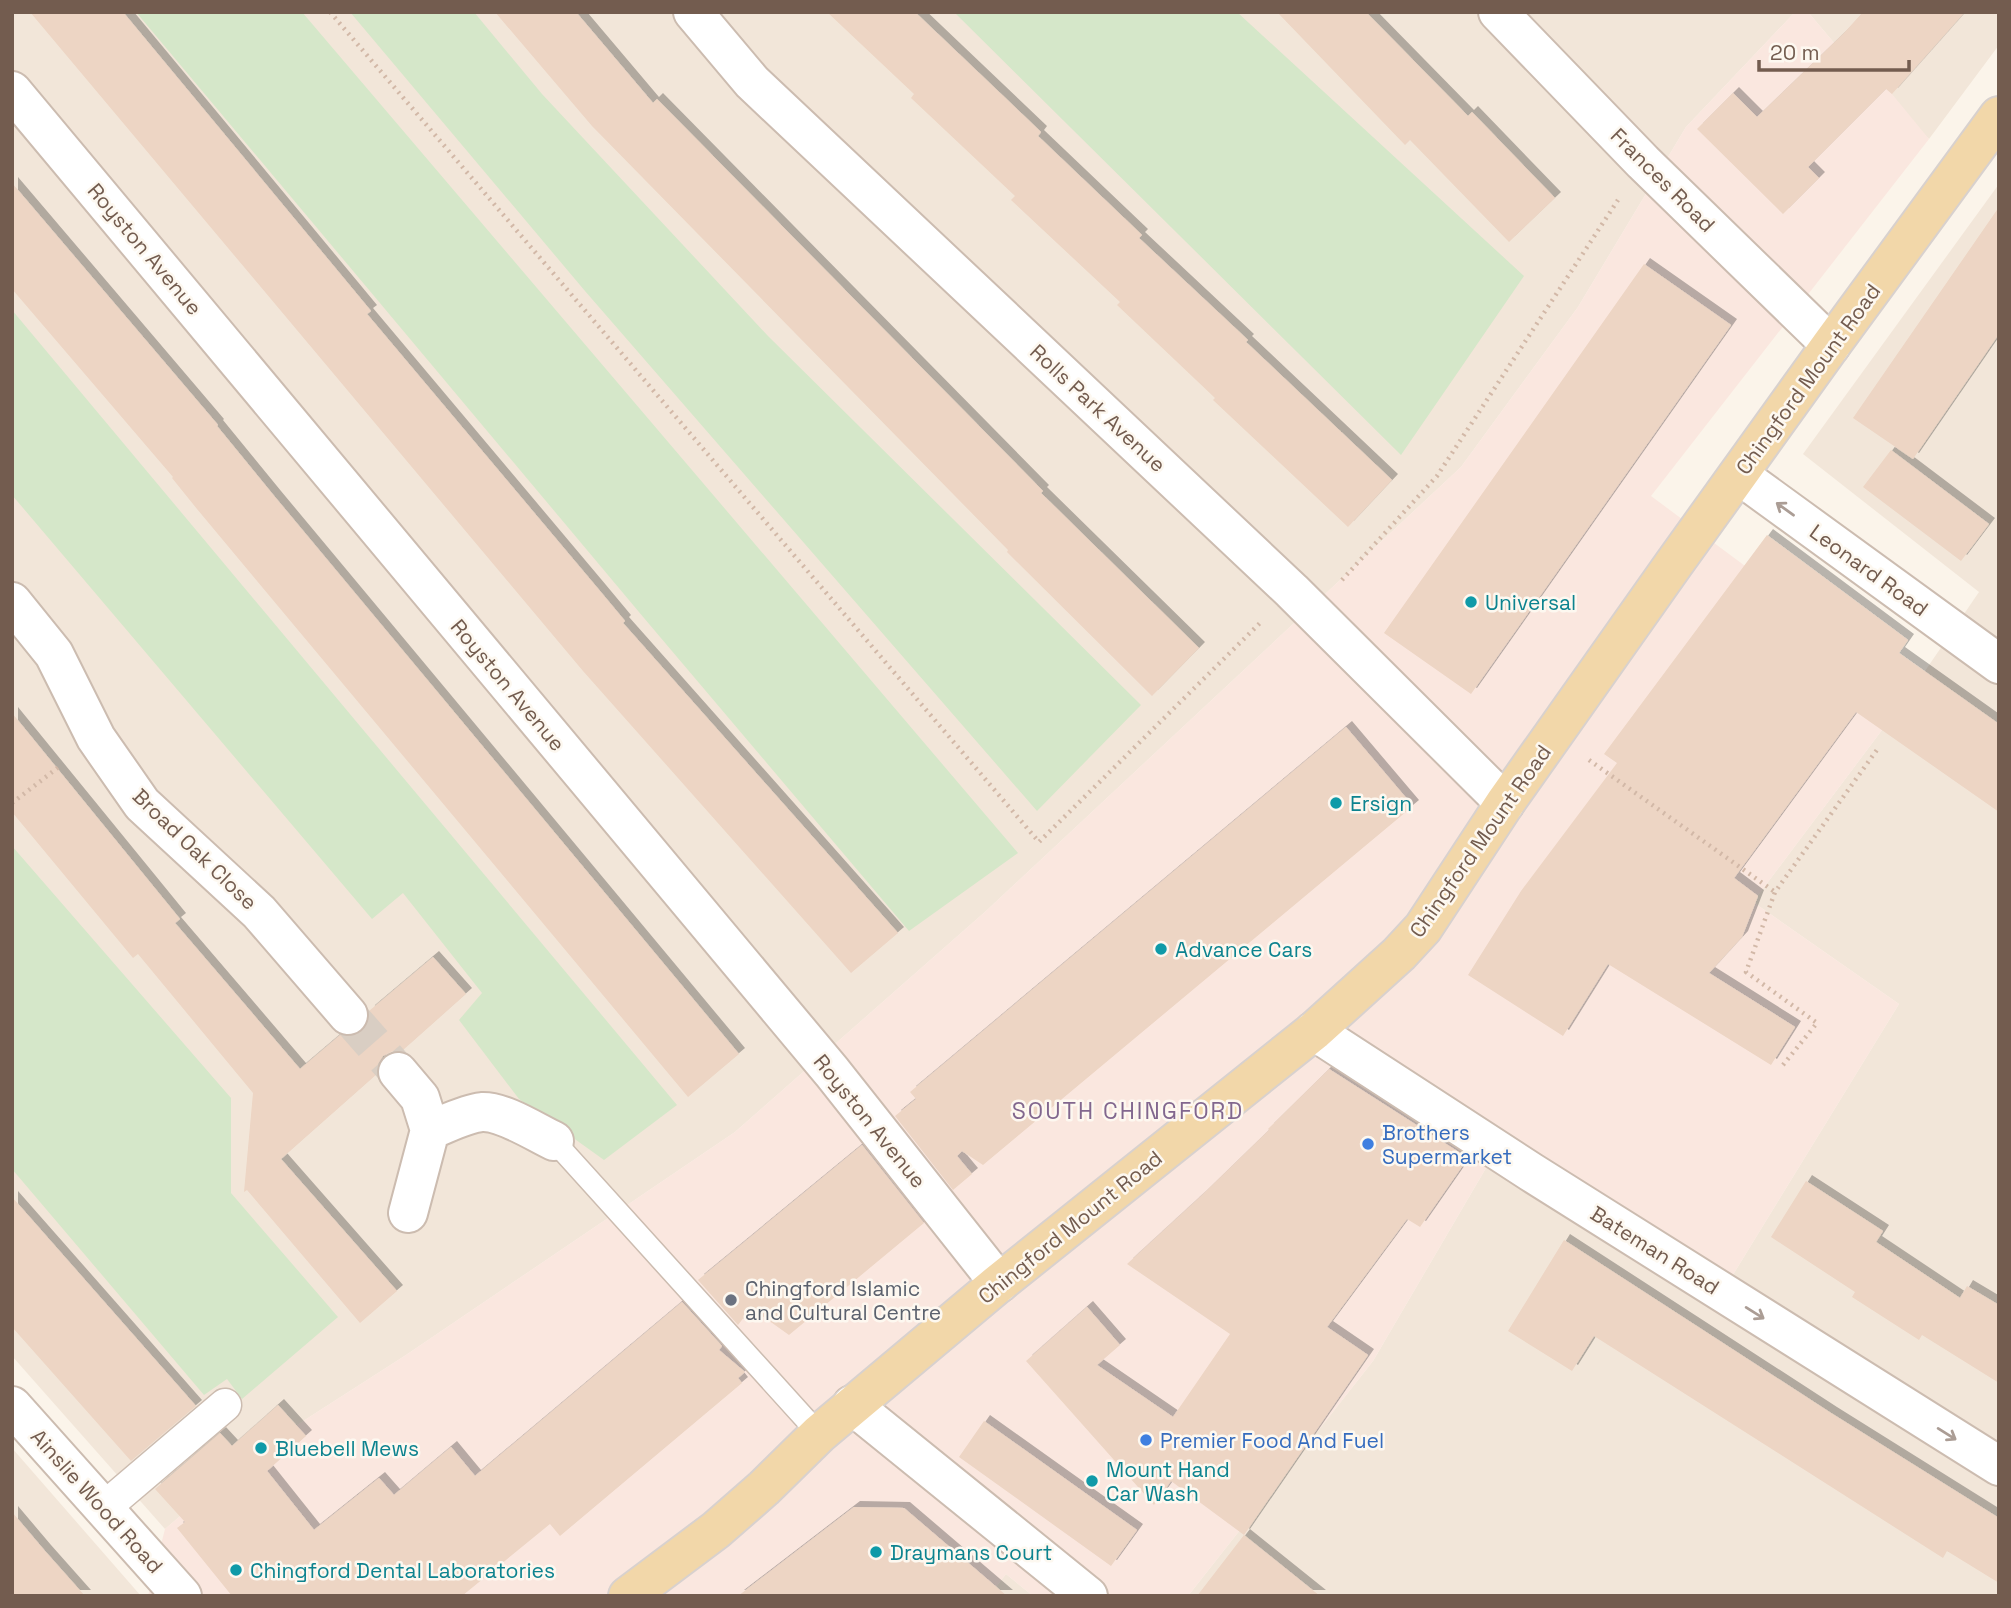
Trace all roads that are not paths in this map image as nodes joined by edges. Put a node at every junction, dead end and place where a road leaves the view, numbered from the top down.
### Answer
1 (693, 12) edge
2 (1498, 12) edge
3 (12, 91) edge
4 (1999, 116) edge
5 (1831, 345) junction
6 (1739, 475) junction
7 (12, 602) edge
8 (1999, 664) edge
9 (1505, 803) junction
10 (348, 1015) tunnel mouth
11 (1314, 1031) junction
12 (398, 1072) tunnel mouth
13 (430, 1130) junction
14 (554, 1141) joint
15 (408, 1213) dead end
16 (999, 1283) junction
17 (225, 1405) dead end
18 (852, 1405) junction
19 (12, 1406) edge
20 (818, 1434) junction
21 (1999, 1466) edge
22 (104, 1508) junction
23 (182, 1596) edge
24 (628, 1596) edge
25 (1088, 1596) edge

1 - 9 street, Rolls Park Avenue
2 - 5 street, Frances Road
3 - 16 street, Royston Avenue
4 - 5 main road, Chingford Mount Road
5 - 6 main road, Chingford Mount Road
8 -> 6 street, Leonard Road
6 - 9 main road, Chingford Mount Road
7 - 10 street, Broad Oak Close
9 - 11 main road, Chingford Mount Road
11 - 16 main road, Chingford Mount Road
11 -> 21 street, Bateman Road
12 - 13 street
13 - 14 street
13 - 15 street
14 - 20 lane
16 - 18 main road, Chingford Mount Road
17 - 22 street
18 - 20 main road, Chingford Mount Road
18 - 25 street
19 - 22 street, Ainslie Wood Road
20 - 24 main road, Chingford Mount Road
22 - 23 street, Ainslie Wood Road

